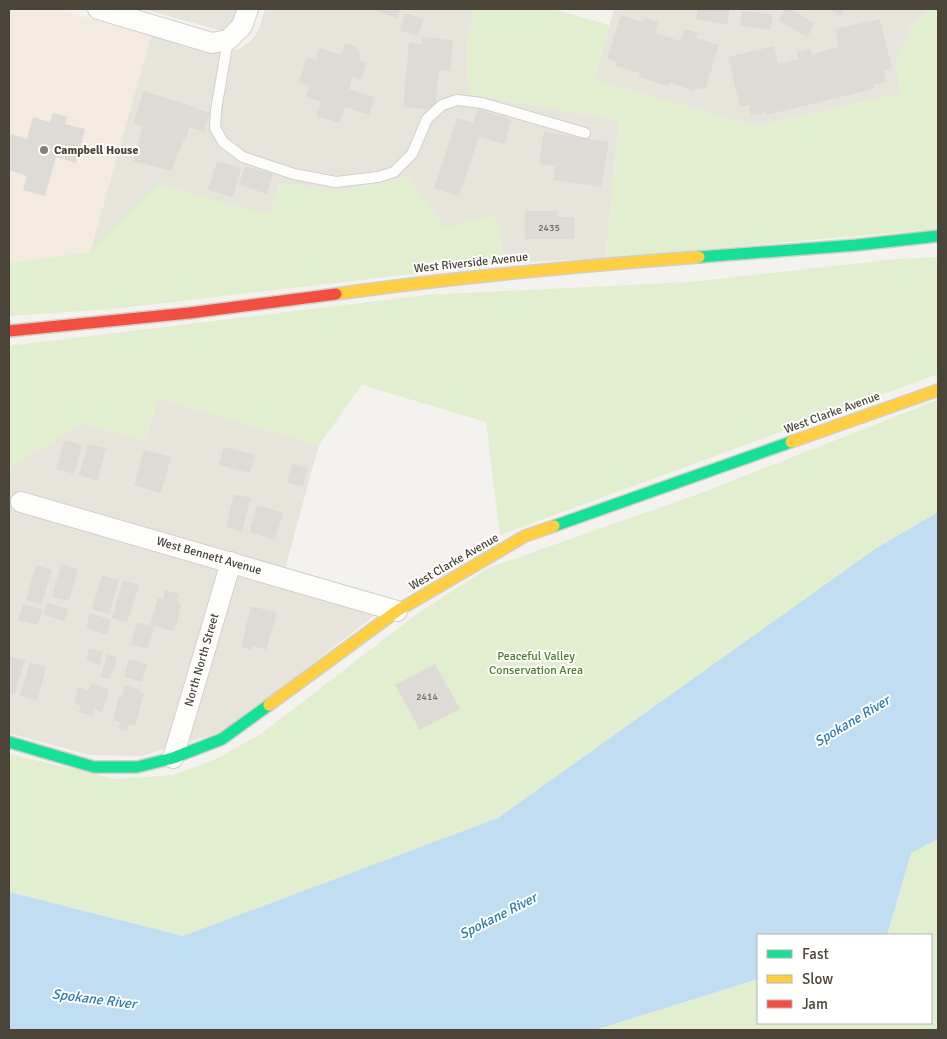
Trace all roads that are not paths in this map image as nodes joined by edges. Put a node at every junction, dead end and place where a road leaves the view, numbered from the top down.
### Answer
1 (98, 9) edge
2 (248, 9) edge
3 (228, 40) junction
4 (585, 133) dead end
5 (938, 236) edge
6 (9, 331) edge
7 (938, 390) edge
8 (21, 502) dead end
9 (230, 562) junction
10 (397, 611) junction
11 (9, 742) edge
12 (173, 758) junction

1 - 3 street
2 - 3 street
3 - 4 lane
5 - 6 street, West Riverside Avenue
7 - 10 street, West Clarke Avenue
8 - 9 street, West Bennett Avenue
9 - 10 street, West Bennett Avenue
9 - 12 street, North North Street
10 - 12 street, West Clarke Avenue
11 - 12 street, West Clarke Avenue

